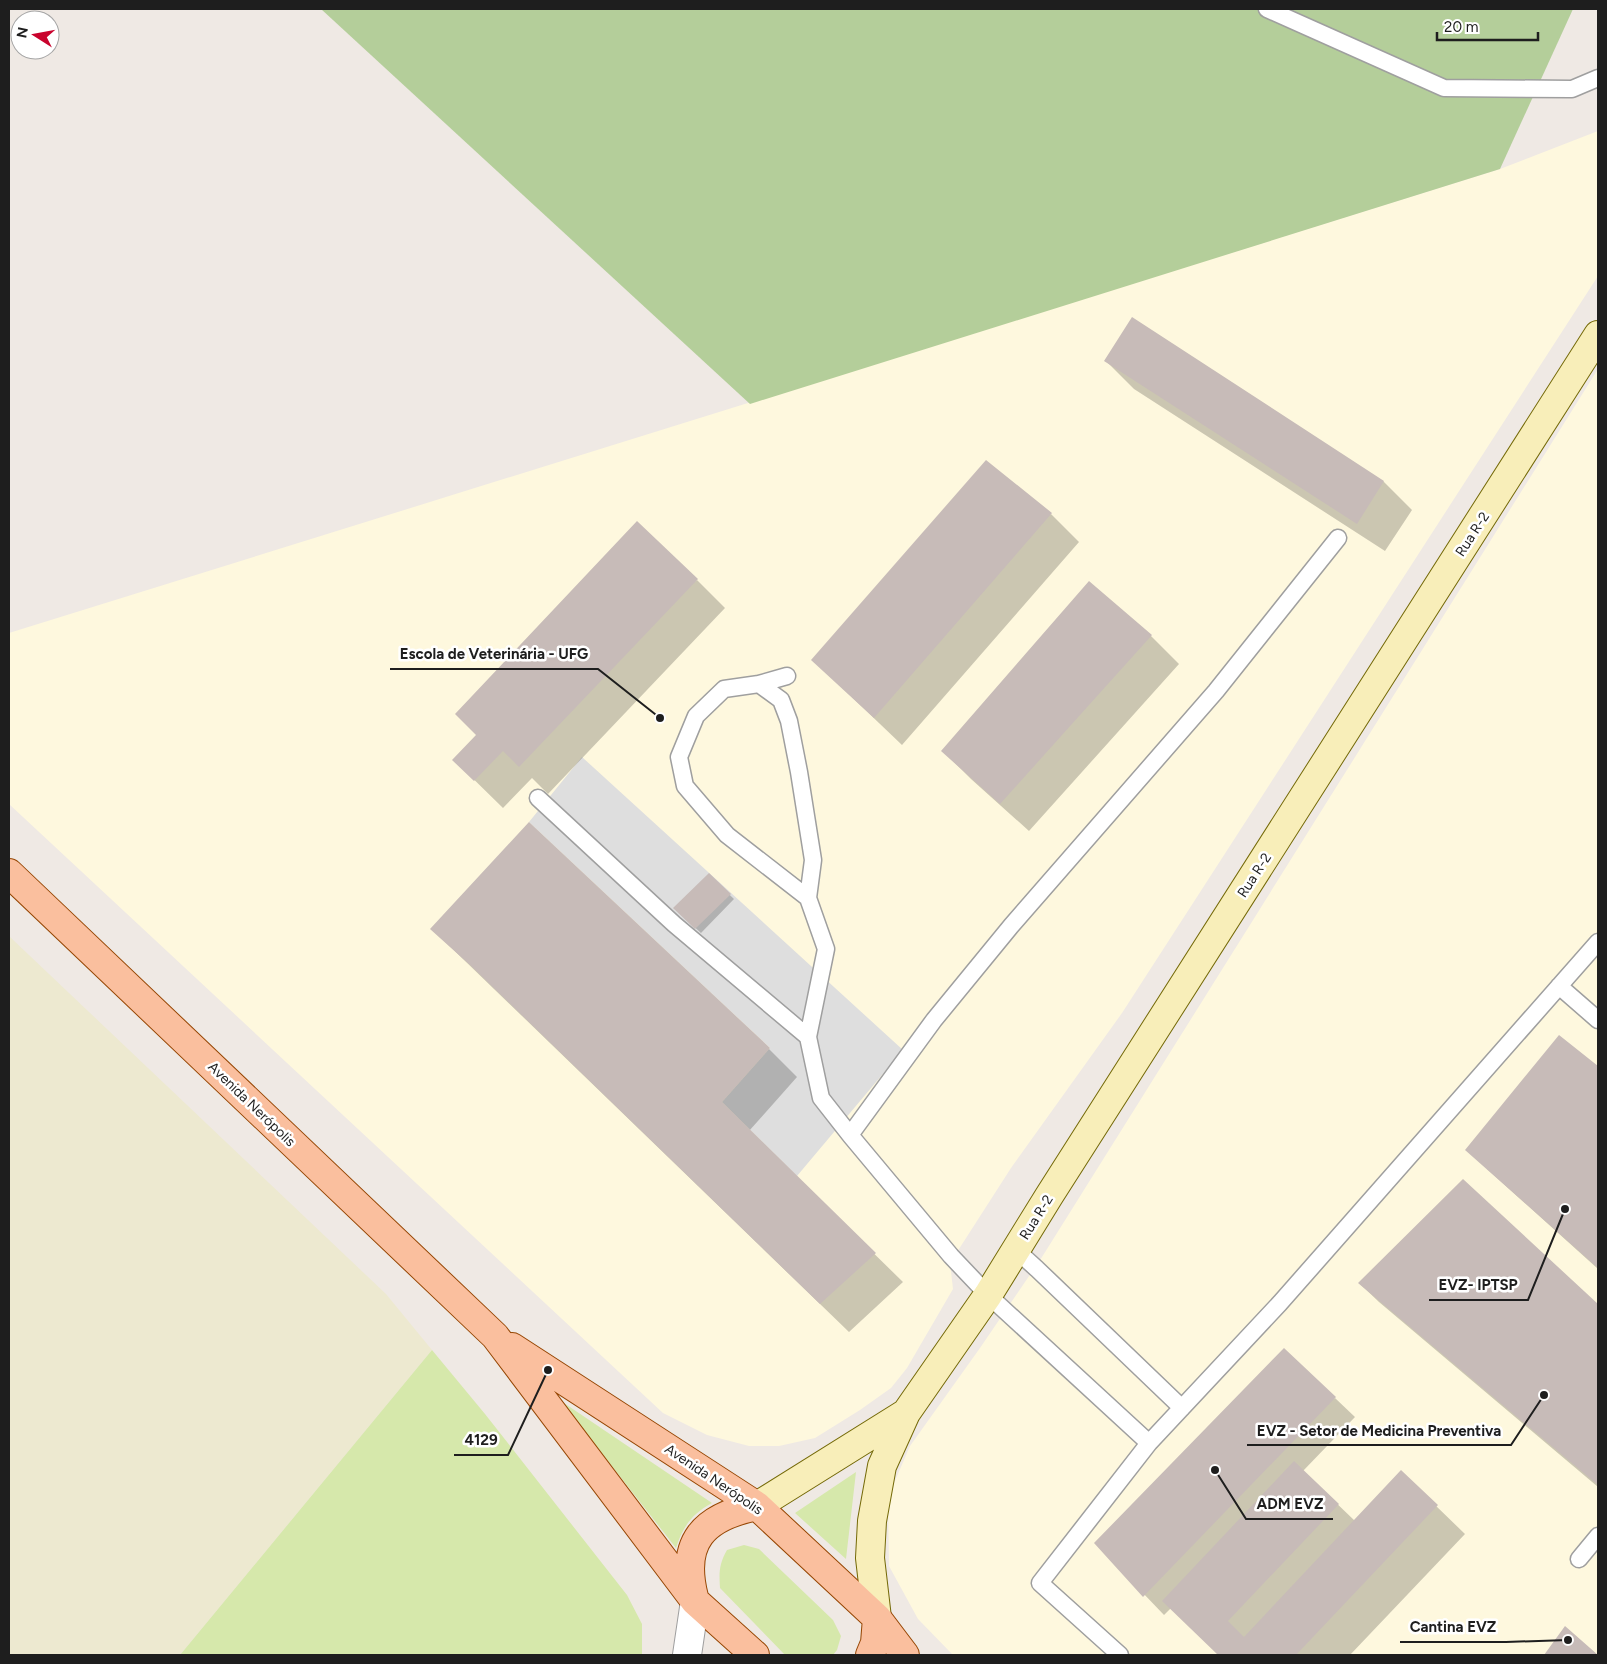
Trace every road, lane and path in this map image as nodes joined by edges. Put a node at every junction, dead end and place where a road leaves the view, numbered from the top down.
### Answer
1 (1267, 9) edge
2 (1598, 78) edge
3 (1598, 335) edge
4 (1338, 538) dead end
5 (787, 676) dead end
6 (759, 684) junction
7 (538, 798) dead end
8 (9, 873) edge
9 (808, 898) junction
10 (1598, 942) edge
11 (1558, 986) junction
12 (1598, 1020) edge
13 (808, 1037) junction
14 (850, 1135) junction
15 (1015, 1250) junction
16 (988, 1295) junction
17 (495, 1336) junction
18 (1182, 1408) junction
19 (906, 1413) junction
20 (1149, 1443) junction
21 (757, 1506) junction
22 (1598, 1536) edge
23 (1579, 1559) dead end
24 (695, 1601) junction
25 (877, 1618) junction
26 (687, 1655) edge
27 (754, 1655) edge
28 (870, 1655) edge
29 (905, 1655) edge
30 (1120, 1655) edge

1 - 2 lane
3 - 15 street, Rua R-2
4 - 14 lane
5 - 6 lane
6 - 9 lane
6 - 9 lane
7 - 13 lane
8 - 17 main road, Avenida Nerópolis
9 - 13 lane
10 - 11 lane
11 - 12 lane
11 - 18 lane
13 - 14 lane
14 - 16 lane
15 - 16 street, Rua R-2
15 - 18 lane
16 - 19 street, Rua R-2
16 - 20 lane
17 - 21 main road, Avenida Nerópolis
17 - 24 main road, Avenida Nerópolis
18 - 20 lane
19 - 21 street, Rua R-2
19 - 25 street, Rua R-2
20 - 30 lane
21 - 24 main road
21 - 25 main road, Avenida Nerópolis
22 - 23 lane
24 - 26 street
24 - 27 main road, Avenida Nerópolis
25 - 28 main road
25 - 29 main road, Avenida Nerópolis

